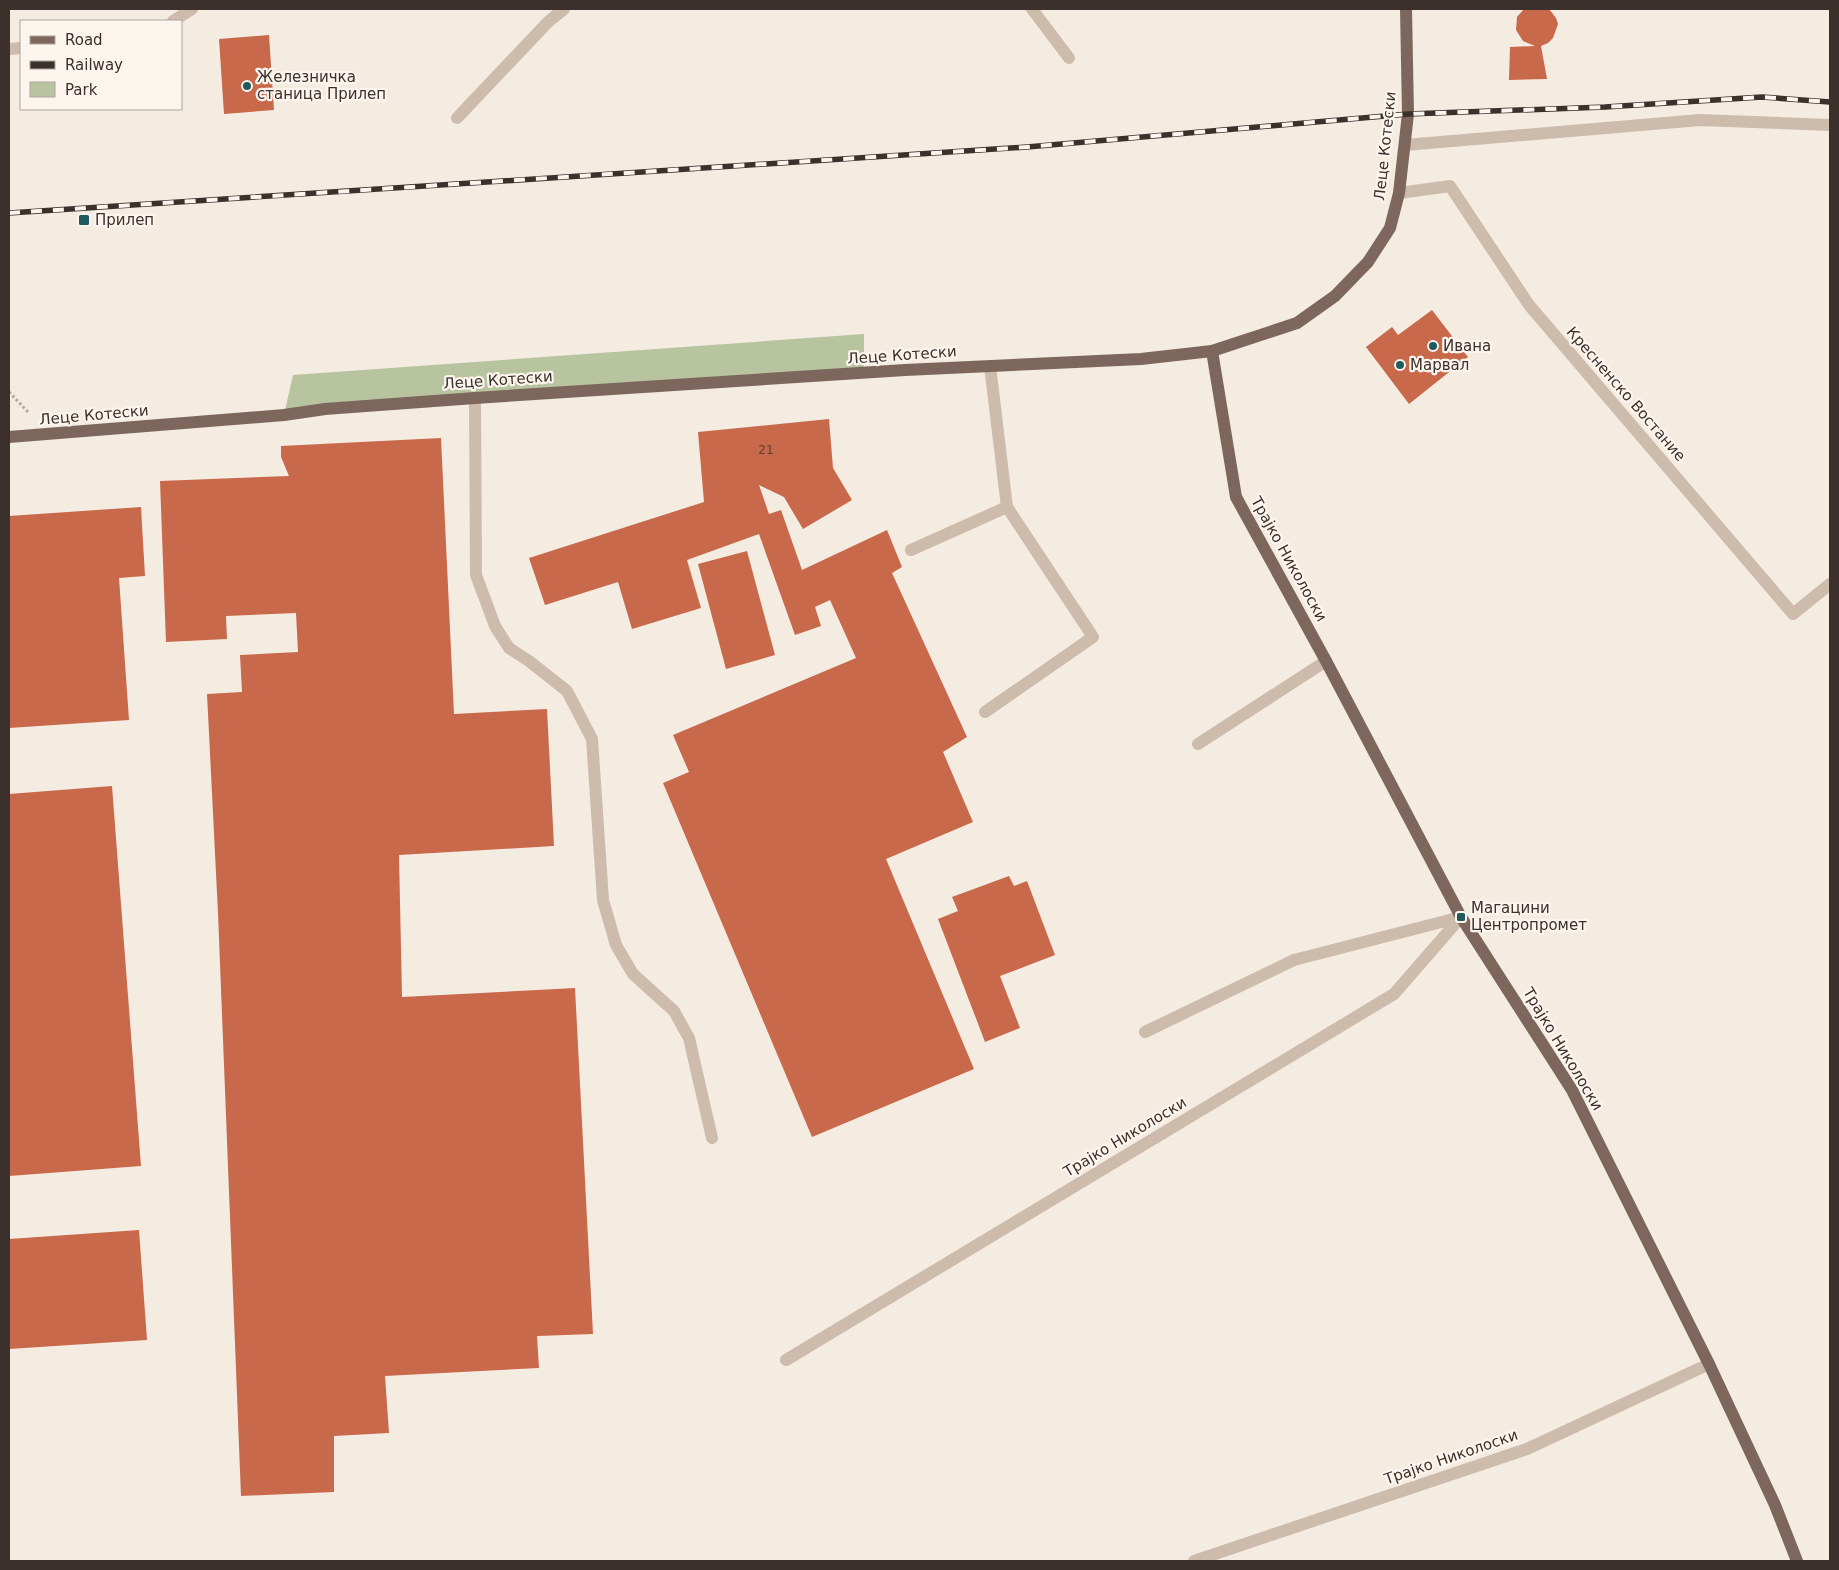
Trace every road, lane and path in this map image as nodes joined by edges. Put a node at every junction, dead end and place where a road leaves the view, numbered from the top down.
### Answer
1 (192, 9) edge
2 (564, 9) edge
3 (1032, 9) edge
4 (1406, 9) edge
5 (1412, 9) edge
6 (175, 20) edge
7 (1069, 58) dead end
8 (457, 118) dead end
9 (1830, 125) edge
10 (1404, 145) junction
11 (1399, 193) junction
12 (1212, 351) junction
13 (990, 366) junction
14 (475, 398) junction
15 (9, 437) edge
16 (1007, 507) junction
17 (910, 550) dead end
18 (1830, 584) edge
19 (1326, 661) junction
20 (985, 712) dead end
21 (1198, 744) dead end
22 (1461, 917) junction
23 (1145, 1032) dead end
24 (712, 1138) dead end
25 (786, 1360) dead end
26 (1709, 1364) junction
27 (1194, 1561) edge
28 (1797, 1561) edge

1 - 6 street
2 - 8 street
3 - 7 street
4 - 5 street
4 - 10 main road, Леце Котески
9 - 10 street
10 - 11 main road, Леце Котески
11 - 12 main road, Леце Котески
11 - 18 street, Кресненско Востание
12 - 13 main road, Леце Котески
12 - 19 main road, Трајко Николоски
13 - 14 main road, Леце Котески
13 - 16 street
14 - 15 main road, Леце Котески
14 - 24 street
16 - 17 street
16 - 20 street
19 - 21 street
19 - 22 main road, Трајко Николоски
22 - 23 street
22 - 25 street, Трајко Николоски
22 - 26 main road, Трајко Николоски
26 - 27 street, Трајко Николоски
26 - 28 main road, Трајко Николоски

